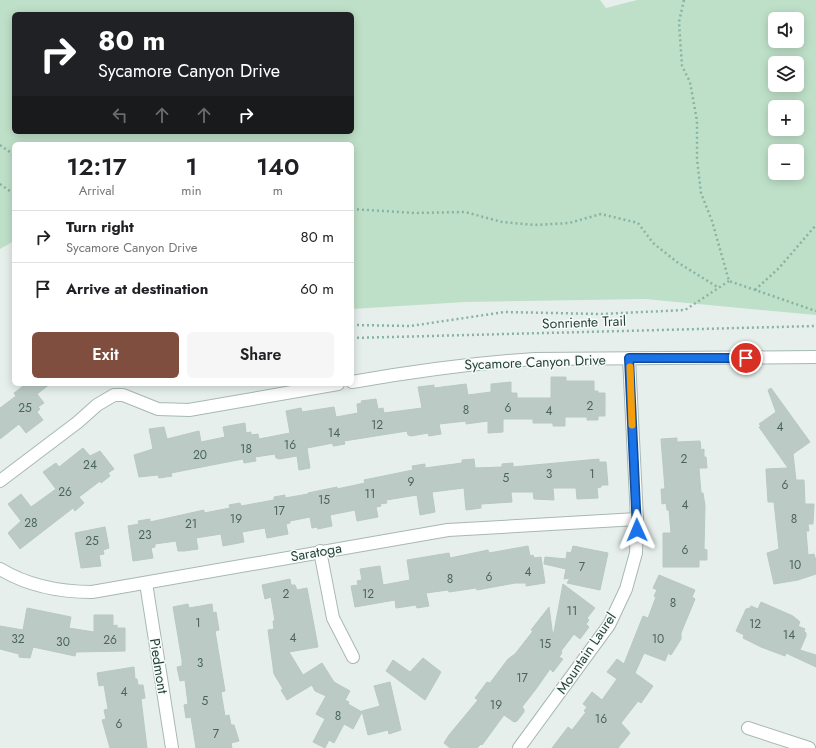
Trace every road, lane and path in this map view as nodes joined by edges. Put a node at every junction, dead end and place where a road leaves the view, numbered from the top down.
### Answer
1 (684, 0) edge
2 (0, 144) edge
3 (12, 153) edge
4 (0, 184) edge
5 (12, 193) edge
6 (354, 209) edge
7 (816, 225) edge
8 (729, 281) junction
9 (719, 288) junction
10 (756, 290) junction
11 (816, 311) edge
12 (354, 325) edge
13 (816, 326) edge
14 (354, 338) edge
15 (816, 357) edge
16 (629, 358) junction
17 (354, 382) edge
18 (327, 386) edge
19 (0, 481) edge
20 (637, 519) junction
21 (320, 551) junction
22 (0, 569) edge
23 (146, 583) junction
24 (353, 657) dead end
25 (748, 728) dead end
26 (172, 748) edge
27 (519, 748) edge
28 (809, 748) edge

1 - 8 path
2 - 3 path
4 - 5 path
6 - 9 path
7 - 10 path
8 - 9 path
8 - 10 path
9 - 12 path
10 - 11 path
13 - 14 path, Sonriente Trail
15 - 16 street, Sycamore Canyon Drive
16 - 17 street, Sycamore Canyon Drive
16 - 20 street, Mountain Laurel
18 - 19 street
20 - 21 street, Saratoga
20 - 27 street, Mountain Laurel
21 - 23 street, Saratoga
21 - 24 street
22 - 23 street, Saratoga
23 - 26 street, Piedmont
25 - 28 street

